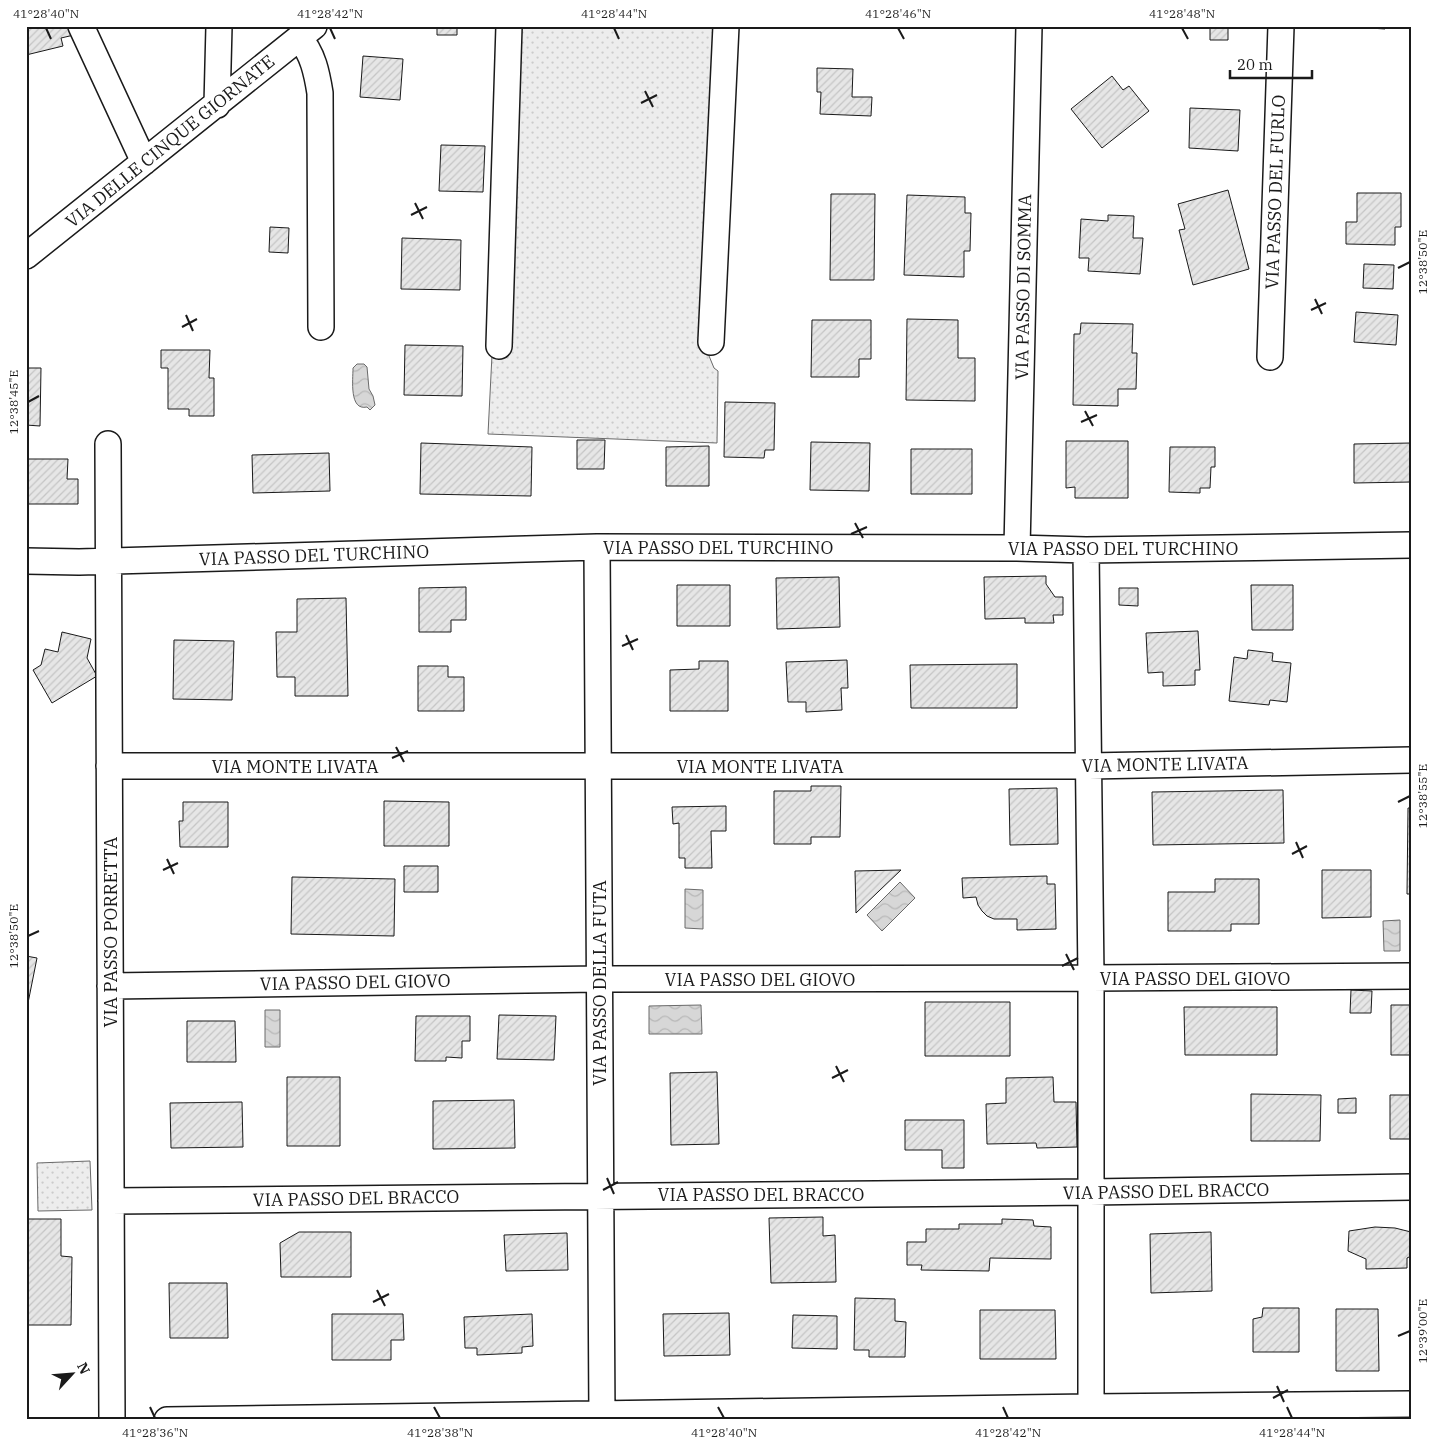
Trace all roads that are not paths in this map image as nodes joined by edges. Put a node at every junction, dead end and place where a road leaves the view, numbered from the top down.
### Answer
1 (81, 26) edge
2 (219, 26) edge
3 (509, 26) edge
4 (726, 26) edge
5 (1029, 26) edge
6 (1280, 26) edge
7 (307, 32) edge
8 (217, 105) junction
9 (144, 162) junction
10 (26, 256) edge
11 (320, 327) dead end
12 (711, 342) dead end
13 (499, 346) dead end
14 (1270, 357) dead end
15 (108, 444) dead end
16 (1411, 545) edge
17 (597, 547) junction
18 (1017, 548) junction
19 (1086, 550) junction
20 (26, 561) edge
21 (108, 561) junction
22 (1411, 760) edge
23 (109, 766) junction
24 (598, 766) junction
25 (1089, 766) junction
26 (1411, 976) edge
27 (1091, 978) junction
28 (599, 979) junction
29 (110, 986) junction
30 (1411, 1186) edge
31 (1090, 1192) junction
32 (601, 1195) junction
33 (111, 1200) junction
34 (1411, 1404) edge
35 (1091, 1413) edge
36 (602, 1416) edge
37 (112, 1420) edge
38 (166, 1420) edge

1 - 9 street
2 - 8 street
3 - 13 street
4 - 12 street
5 - 18 street, VIA PASSO DI SOMMA
6 - 14 street, VIA PASSO DEL FURLO
7 - 8 street, VIA DELLE CINQUE GIORNATE
7 - 11 street
8 - 9 street, VIA DELLE CINQUE GIORNATE
9 - 10 street, VIA DELLE CINQUE GIORNATE
15 - 21 street, VIA PASSO PORRETTA
16 - 19 street, VIA PASSO DEL TURCHINO
17 - 18 street, VIA PASSO DEL TURCHINO
17 - 21 street, VIA PASSO DEL TURCHINO
17 - 24 street, VIA PASSO DELLA FUTA
18 - 19 street, VIA PASSO DEL TURCHINO
19 - 25 street
20 - 21 street, VIA PASSO DEL TURCHINO
21 - 23 street, VIA PASSO PORRETTA
22 - 25 street, VIA MONTE LIVATA
23 - 24 street, VIA MONTE LIVATA
23 - 29 street, VIA PASSO PORRETTA
24 - 25 street, VIA MONTE LIVATA
24 - 28 street, VIA PASSO DELLA FUTA
25 - 27 street
26 - 27 street, VIA PASSO DEL GIOVO
27 - 28 street, VIA PASSO DEL GIOVO
27 - 31 street
28 - 29 street, VIA PASSO DEL GIOVO
28 - 32 street, VIA PASSO DELLA FUTA
29 - 33 street, VIA PASSO PORRETTA
30 - 31 street, VIA PASSO DEL BRACCO
31 - 32 street, VIA PASSO DEL BRACCO
31 - 35 street
32 - 33 street, VIA PASSO DEL BRACCO
32 - 36 street, VIA PASSO DELLA FUTA
33 - 37 street, VIA PASSO PORRETTA
34 - 35 street
35 - 36 street
36 - 38 street

